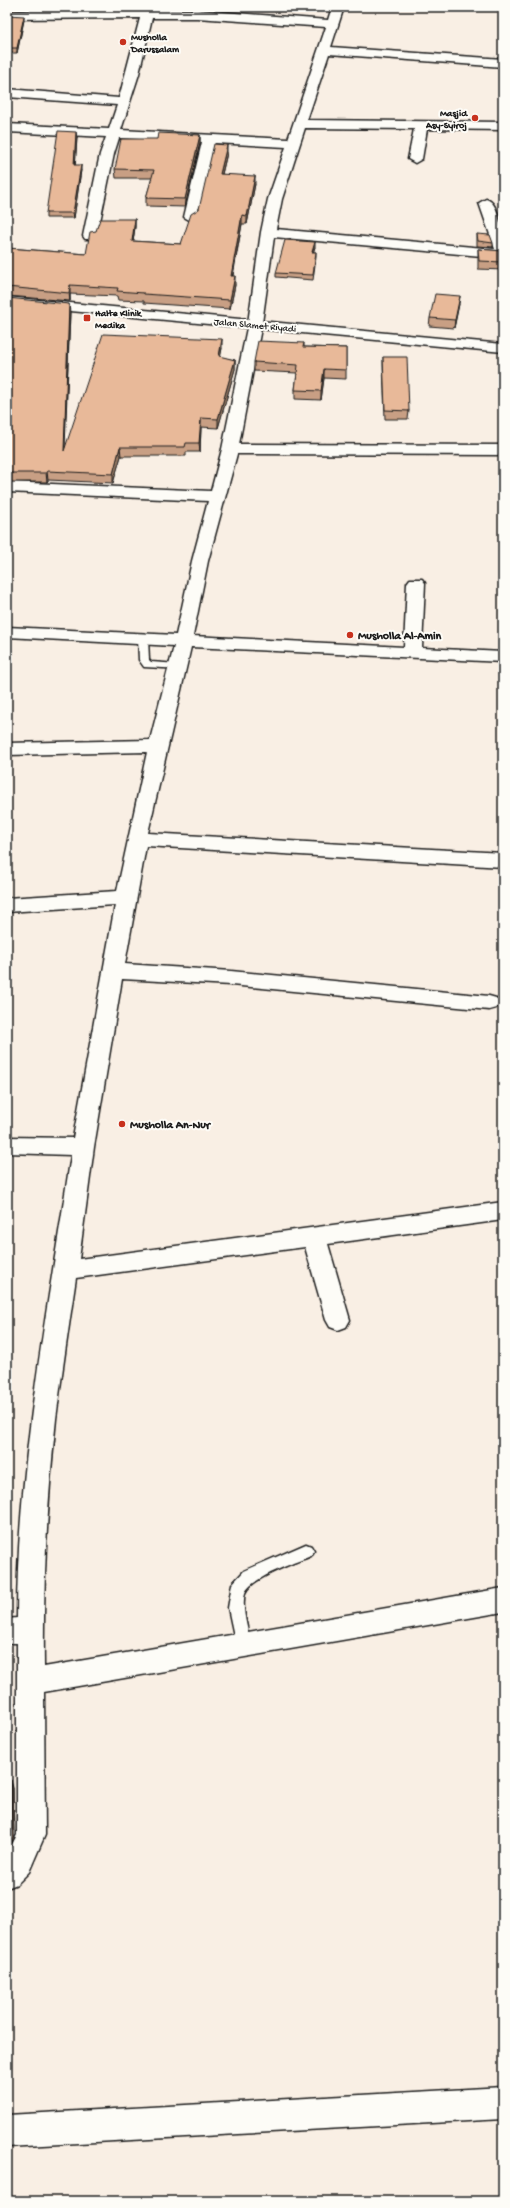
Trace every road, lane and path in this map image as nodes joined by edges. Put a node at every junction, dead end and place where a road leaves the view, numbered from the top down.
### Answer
1 (338, 7) edge
2 (117, 10) edge
3 (147, 13) junction
4 (7, 15) edge
5 (334, 24) junction
6 (325, 50) junction
7 (503, 63) edge
8 (7, 94) edge
9 (124, 102) junction
10 (299, 124) junction
11 (421, 125) junction
12 (503, 126) edge
13 (7, 128) edge
14 (114, 133) junction
15 (209, 139) junction
16 (292, 143) junction
17 (415, 159) dead end
18 (486, 203) dead end
19 (191, 217) edge
20 (268, 232) junction
21 (90, 236) edge
22 (503, 251) edge
23 (503, 254) edge
24 (7, 300) edge
25 (255, 323) junction
26 (503, 348) edge
27 (230, 449) junction
28 (503, 450) edge
29 (7, 487) edge
30 (217, 496) junction
31 (416, 583) dead end
32 (7, 632) edge
33 (143, 638) junction
34 (184, 640) junction
35 (413, 652) junction
36 (503, 657) edge
37 (178, 667) junction
38 (160, 746) junction
39 (7, 749) edge
40 (138, 839) junction
41 (503, 860) edge
42 (126, 896) junction
43 (7, 905) edge
44 (113, 971) junction
45 (489, 1003) dead end
46 (7, 1145) edge
47 (83, 1147) junction
48 (503, 1211) edge
49 (314, 1236) junction
50 (65, 1270) junction
51 (338, 1320) dead end
52 (306, 1551) dead end
53 (503, 1600) edge
54 (18, 1631) edge
55 (243, 1645) junction
56 (30, 1682) junction
57 (7, 1874) edge
58 (503, 2103) edge
59 (7, 2131) edge

1 - 5 street
2 - 3 street
2 - 4 street
3 - 5 street
3 - 9 street
5 - 6 street
6 - 7 street
6 - 10 street
8 - 9 street
9 - 14 street
10 - 11 street
10 - 16 street
11 - 12 street
11 - 17 street
13 - 14 street
14 - 15 street
14 - 21 street
15 - 16 street
15 - 19 street
16 - 20 street
18 - 22 street
20 - 23 street
20 - 25 street
24 - 25 street, Jalan Slamet Riyadi
25 - 26 street, Jalan Slamet Riyadi
25 - 27 street
27 - 28 street
27 - 30 street
29 - 30 street
30 - 34 street
31 - 35 street
32 - 33 street
33 - 34 street
33 - 37 lane
34 - 35 street
34 - 37 street
35 - 36 street
37 - 38 street
38 - 39 street
38 - 40 street
40 - 41 street
40 - 42 street
42 - 43 street
42 - 44 street
44 - 45 street
44 - 47 street
46 - 47 street
47 - 50 street
48 - 49 street
49 - 50 street
49 - 51 street
50 - 54 street
52 - 55 lane
53 - 55 street
54 - 56 street
55 - 56 street
56 - 57 street
58 - 59 street

